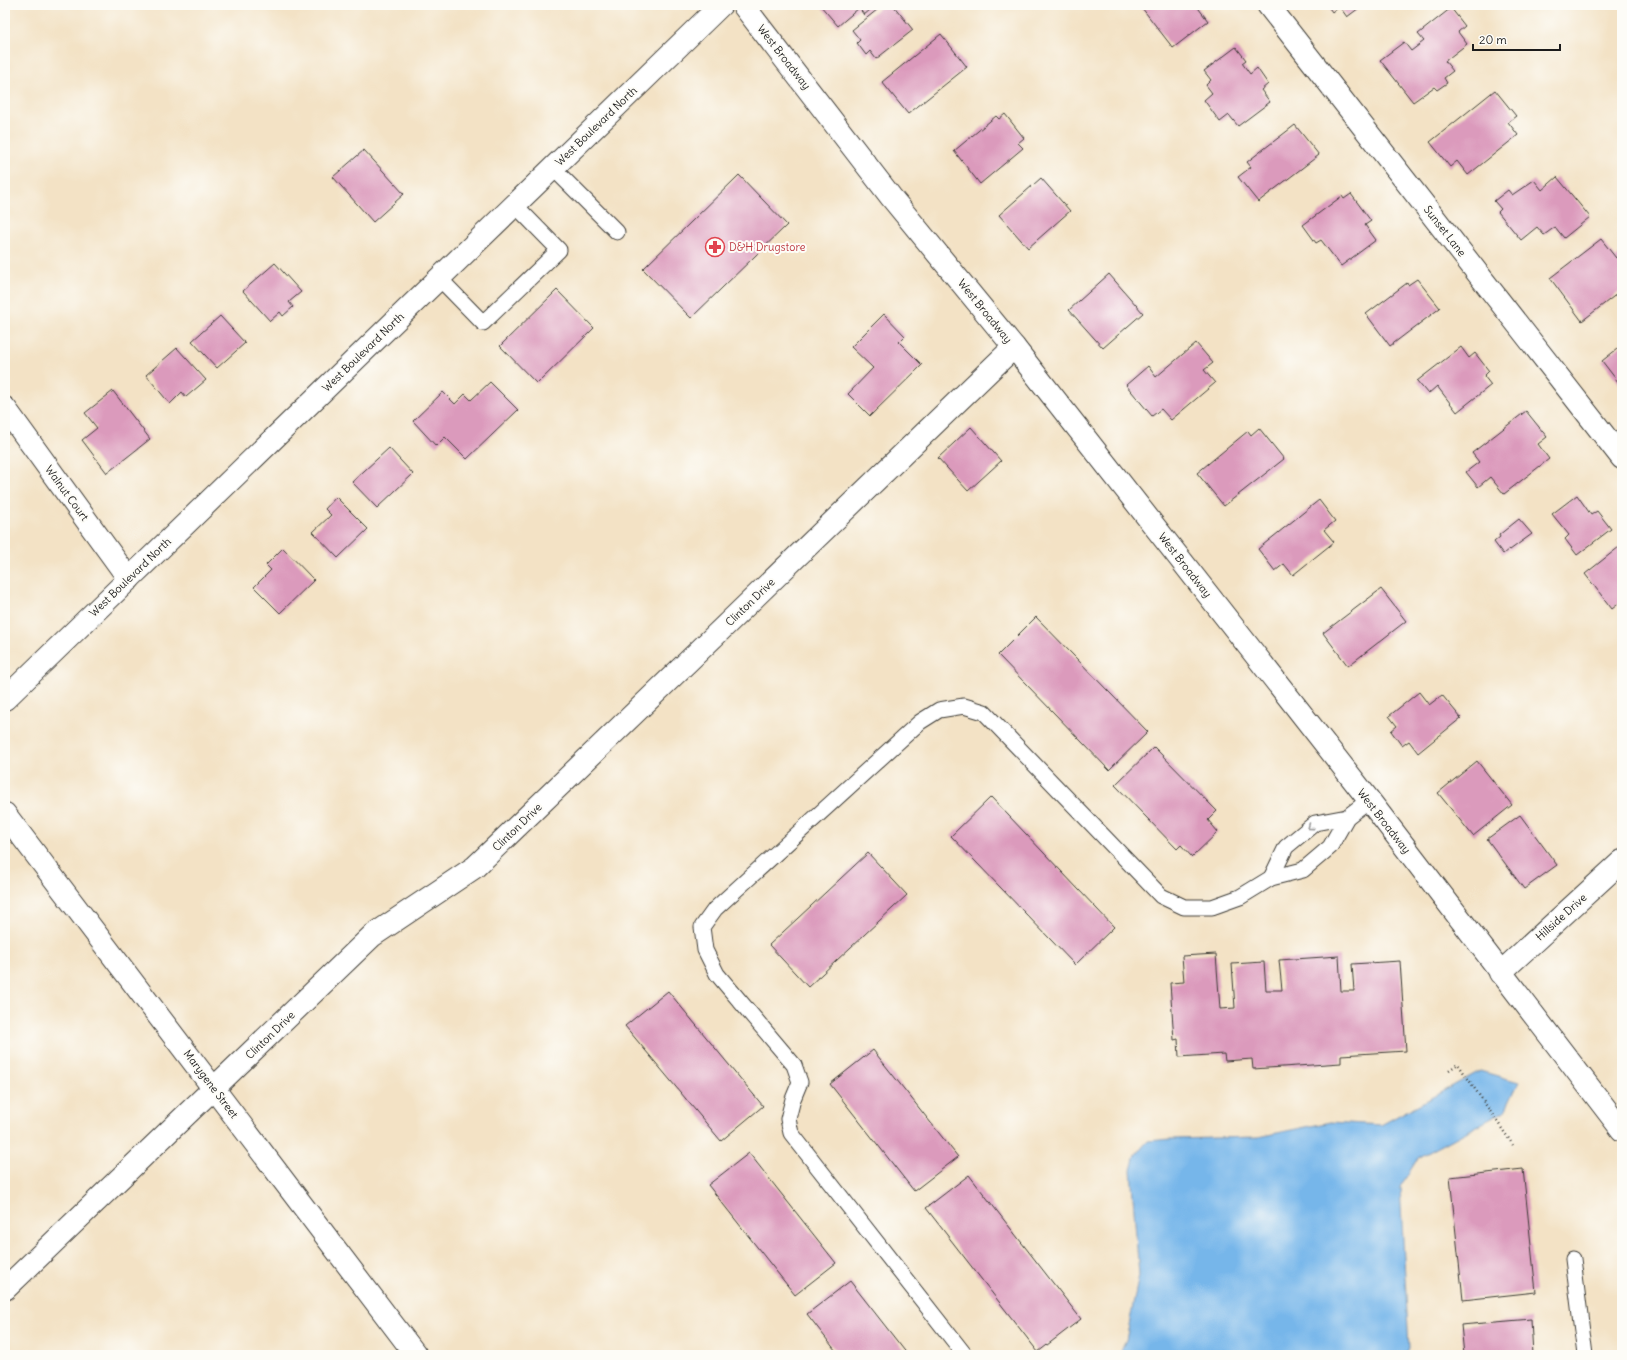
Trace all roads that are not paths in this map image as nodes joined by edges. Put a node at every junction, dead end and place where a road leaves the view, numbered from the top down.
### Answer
1 (721, 5) edge
2 (743, 5) edge
3 (1268, 5) edge
4 (553, 168) junction
5 (515, 205) junction
6 (617, 232) dead end
7 (439, 278) junction
8 (1014, 347) junction
9 (5, 408) edge
10 (1622, 458) edge
11 (129, 579) junction
12 (5, 699) edge
13 (1369, 800) junction
14 (5, 814) edge
15 (1348, 817) junction
16 (1622, 862) edge
17 (1271, 878) junction
18 (1500, 973) junction
19 (215, 1089) junction
20 (1622, 1130) edge
21 (1573, 1259) dead end
22 (5, 1289) edge
23 (416, 1355) edge
24 (965, 1355) edge
25 (1585, 1355) edge

1 - 4 street, West Boulevard North
2 - 8 street, West Broadway
3 - 10 street, Sunset Lane
4 - 5 street, West Boulevard North
4 - 6 lane
5 - 7 street, West Boulevard North
5 - 7 lane
7 - 11 street, West Boulevard North
8 - 13 street, West Broadway
8 - 19 street, Clinton Drive
9 - 11 street, Walnut Court
11 - 12 street, West Boulevard North
13 - 15 lane
13 - 18 street, West Broadway
14 - 19 street, Marygene Street
15 - 17 lane
15 -> 17 lane
16 - 18 street, Hillside Drive
17 - 24 lane
18 - 20 street, West Broadway
19 - 22 street, Clinton Drive
19 - 23 street, Marygene Street
21 - 25 lane

